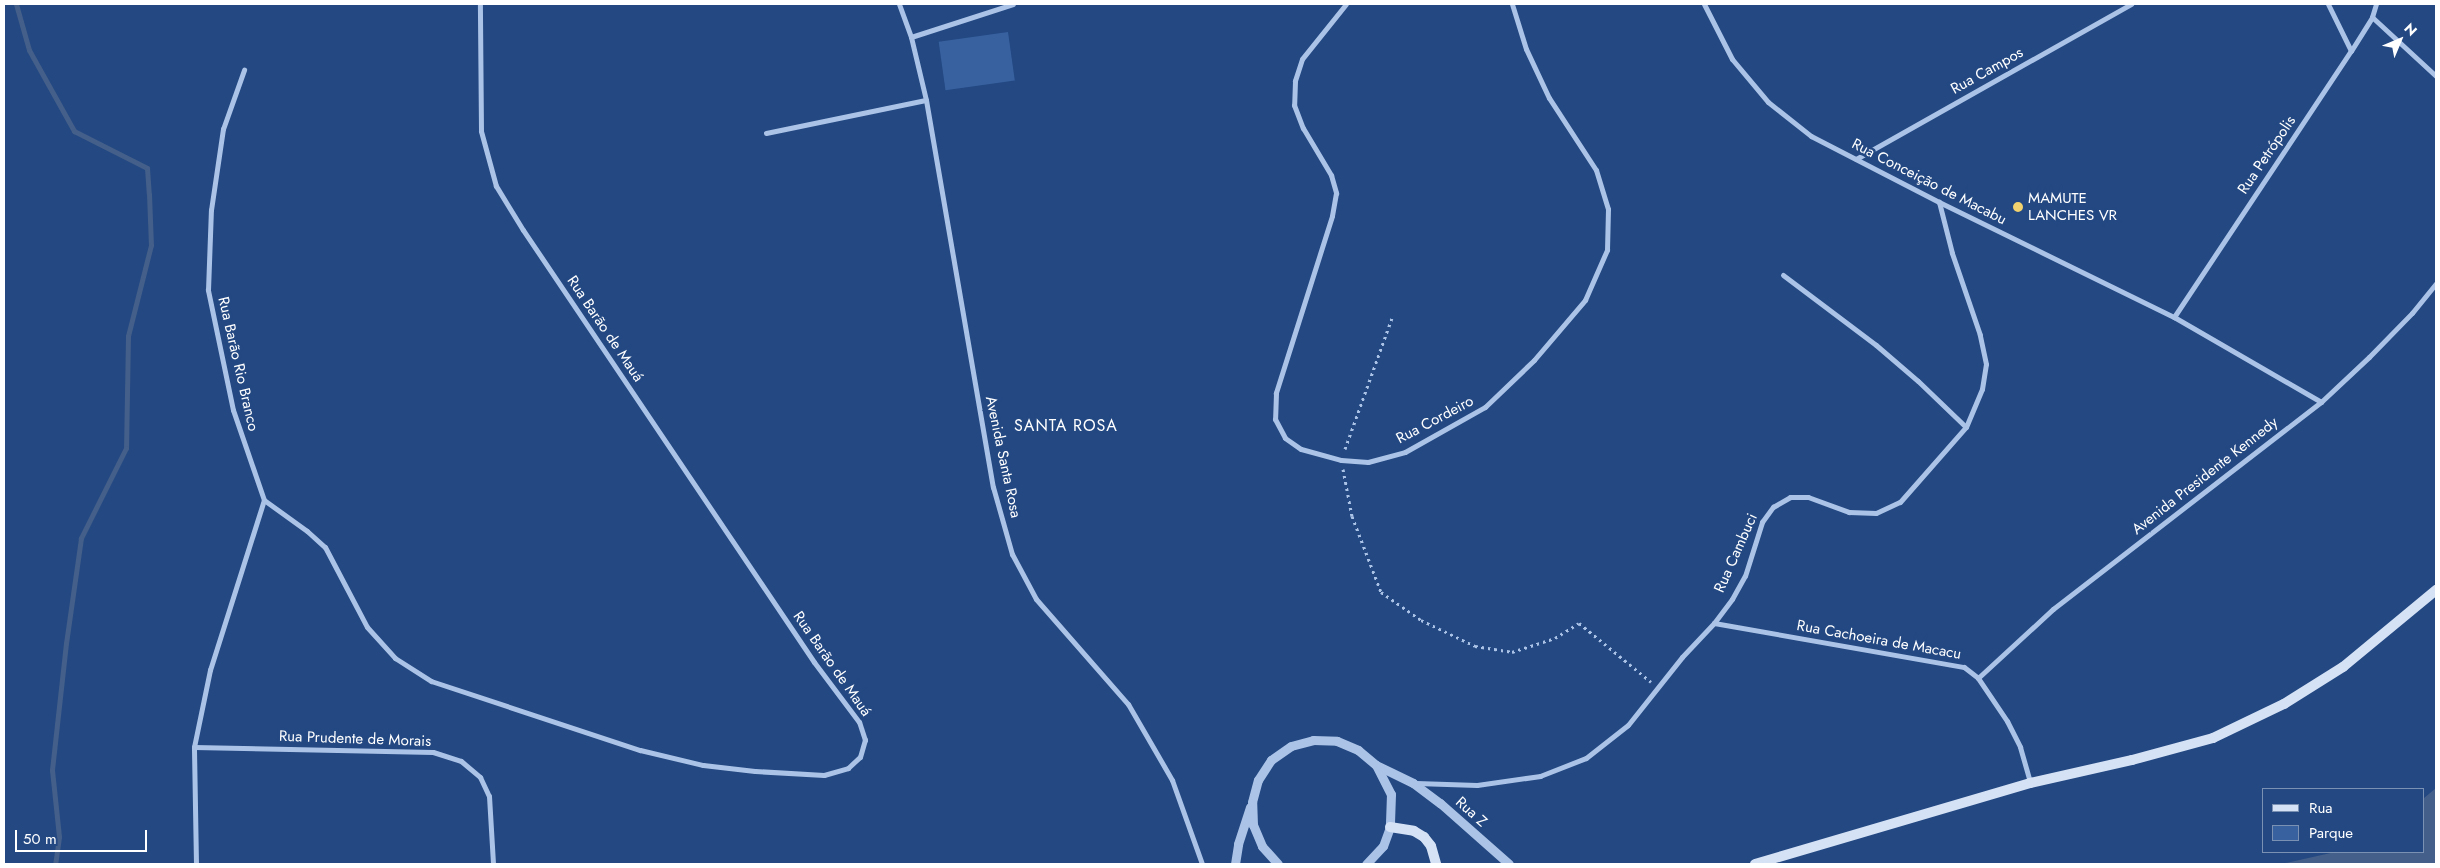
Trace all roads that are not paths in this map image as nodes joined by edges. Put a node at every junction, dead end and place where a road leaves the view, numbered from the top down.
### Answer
1 (480, 4) edge
2 (899, 4) edge
3 (1013, 4) edge
4 (1346, 4) edge
5 (1512, 4) edge
6 (1704, 4) edge
7 (2131, 4) edge
8 (2328, 4) edge
9 (2376, 4) edge
10 (2372, 17) junction
11 (911, 37) junction
12 (2351, 51) junction
13 (244, 70) dead end
14 (2436, 76) edge
15 (926, 100) junction
16 (766, 133) dead end
17 (1856, 159) junction
18 (1939, 202) junction
19 (1783, 275) dead end
20 (2436, 283) edge
21 (2174, 317) junction
22 (2322, 402) junction
23 (1966, 427) junction
24 (264, 500) junction
25 (2436, 590) edge
26 (1714, 623) junction
27 (1978, 678) junction
28 (194, 747) junction
29 (1376, 765) junction
30 (1412, 783) junction
31 (2030, 783) junction
32 (1252, 802) junction
33 (1390, 827) junction
34 (196, 864) edge
35 (493, 864) edge
36 (1202, 864) edge
37 (1235, 864) edge
38 (1278, 864) edge
39 (1368, 864) edge
40 (1436, 864) edge
41 (1509, 864) edge
42 (1755, 864) edge

1 - 24 street, Rua Barão de Mauá
2 - 11 street, Avenida Santa Rosa
3 - 11 street
4 - 5 street, Rua Cordeiro
6 - 17 street, Rua Conceição de Macabu
7 - 17 street, Rua Campos
8 - 12 street
9 - 10 street, Rua Petrópolis
10 - 12 street, Rua Petrópolis
10 - 14 street
11 - 15 street, Avenida Santa Rosa
12 - 21 street, Rua Petrópolis
13 - 24 street, Rua Barão Rio Branco
15 - 16 street
15 - 36 street, Avenida Santa Rosa
17 - 18 street, Rua Conceição de Macabu
18 - 21 street, Rua Conceição de Macabu
18 - 23 street, Rua Cambuci
19 - 23 street
20 - 22 street, Avenida Presidente Kennedy
21 - 22 street, Rua Conceição de Macabu
22 - 27 street, Avenida Presidente Kennedy
23 - 26 street, Rua Cambuci
24 - 28 street
25 - 31 main road
26 - 27 street, Rua Cachoeira de Macacu
26 - 30 street, Rua Cambuci
27 - 31 street, Rua Cachoeira de Macacu
28 - 34 street
28 - 35 street, Rua Prudente de Morais
29 - 30 street, Rua Z
29 - 32 street
29 - 33 street
30 - 41 street, Rua Z
31 - 42 main road
32 - 37 street
32 - 38 street
33 - 39 street
33 - 40 main road

